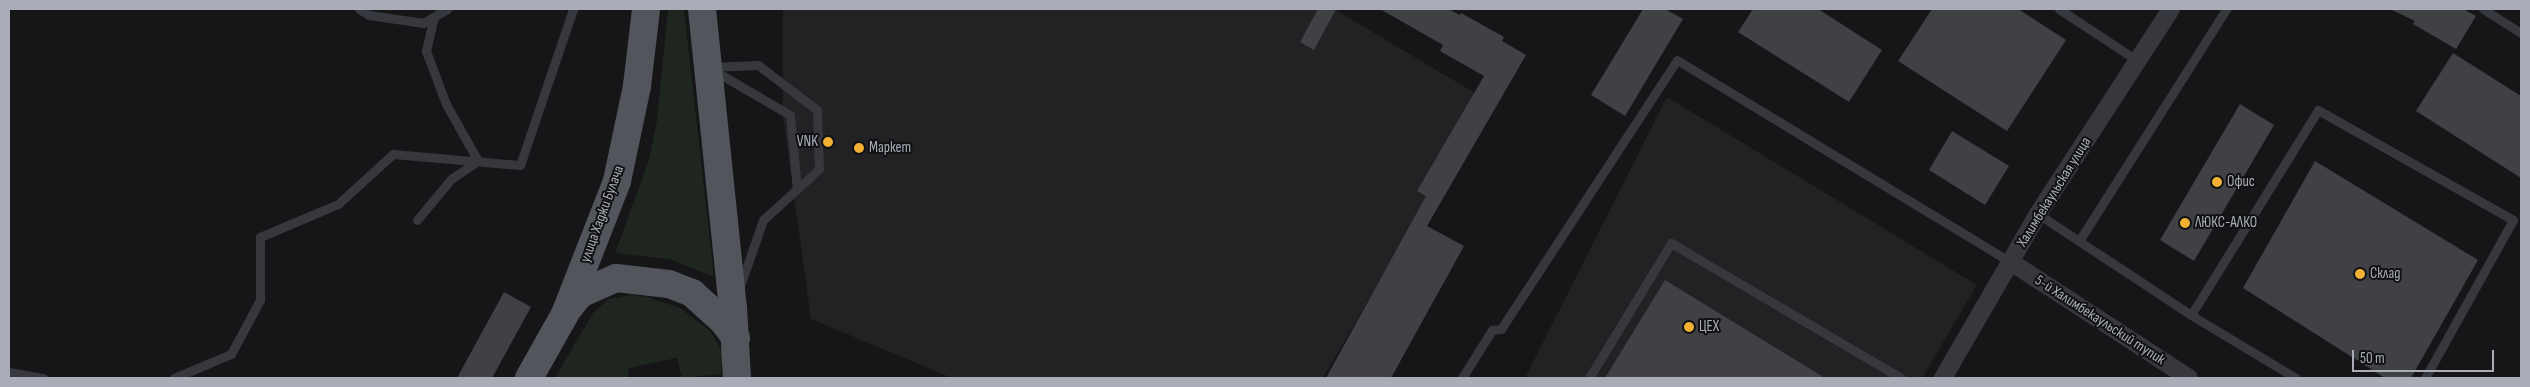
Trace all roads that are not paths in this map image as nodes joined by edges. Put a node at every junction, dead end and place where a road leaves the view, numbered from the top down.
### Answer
1 (359, 9) edge
2 (447, 9) edge
3 (573, 9) edge
4 (646, 9) edge
5 (702, 9) edge
6 (2059, 9) edge
7 (2170, 9) edge
8 (2226, 9) edge
9 (2483, 9) edge
10 (434, 16) junction
11 (2521, 33) edge
12 (2138, 61) junction
13 (708, 67) junction
14 (478, 161) junction
15 (796, 189) junction
16 (2038, 214) junction
17 (417, 220) dead end
18 (2079, 241) junction
19 (2011, 262) junction
20 (733, 307) junction
21 (565, 314) junction
22 (2191, 315) junction
23 (736, 338) junction
24 (9, 372) edge
25 (43, 378) edge
26 (174, 378) edge
27 (529, 378) edge
28 (737, 378) edge
29 (1462, 378) edge
30 (1589, 378) edge
31 (1901, 378) edge
32 (1943, 378) edge
33 (2189, 378) edge
34 (2296, 378) edge
35 (2425, 378) edge

1 - 10 lane
2 - 10 lane
3 - 14 lane
4 - 21 main road, улица Хаджи Булача
5 - 13 main road
6 - 12 lane
7 - 12 street, Халимбекаульская улица
8 - 18 lane
9 - 11 lane
10 - 14 lane
12 - 16 street, Халимбекаульская улица
13 - 15 lane
13 - 15 lane
13 - 20 main road
14 - 17 lane
14 - 26 lane
15 - 20 lane
16 - 18 lane
16 - 19 street, Халимбекаульская улица
18 - 22 lane
19 - 29 lane
19 - 32 street, Халимбекаульская улица
19 - 33 street, 5-й Халимбекаульский тупик
20 - 23 main road
21 - 23 main road
21 - 27 main road, улица Хаджи Булача
22 - 34 lane
22 - 35 lane
23 - 28 main road
24 - 25 lane
30 - 31 lane

